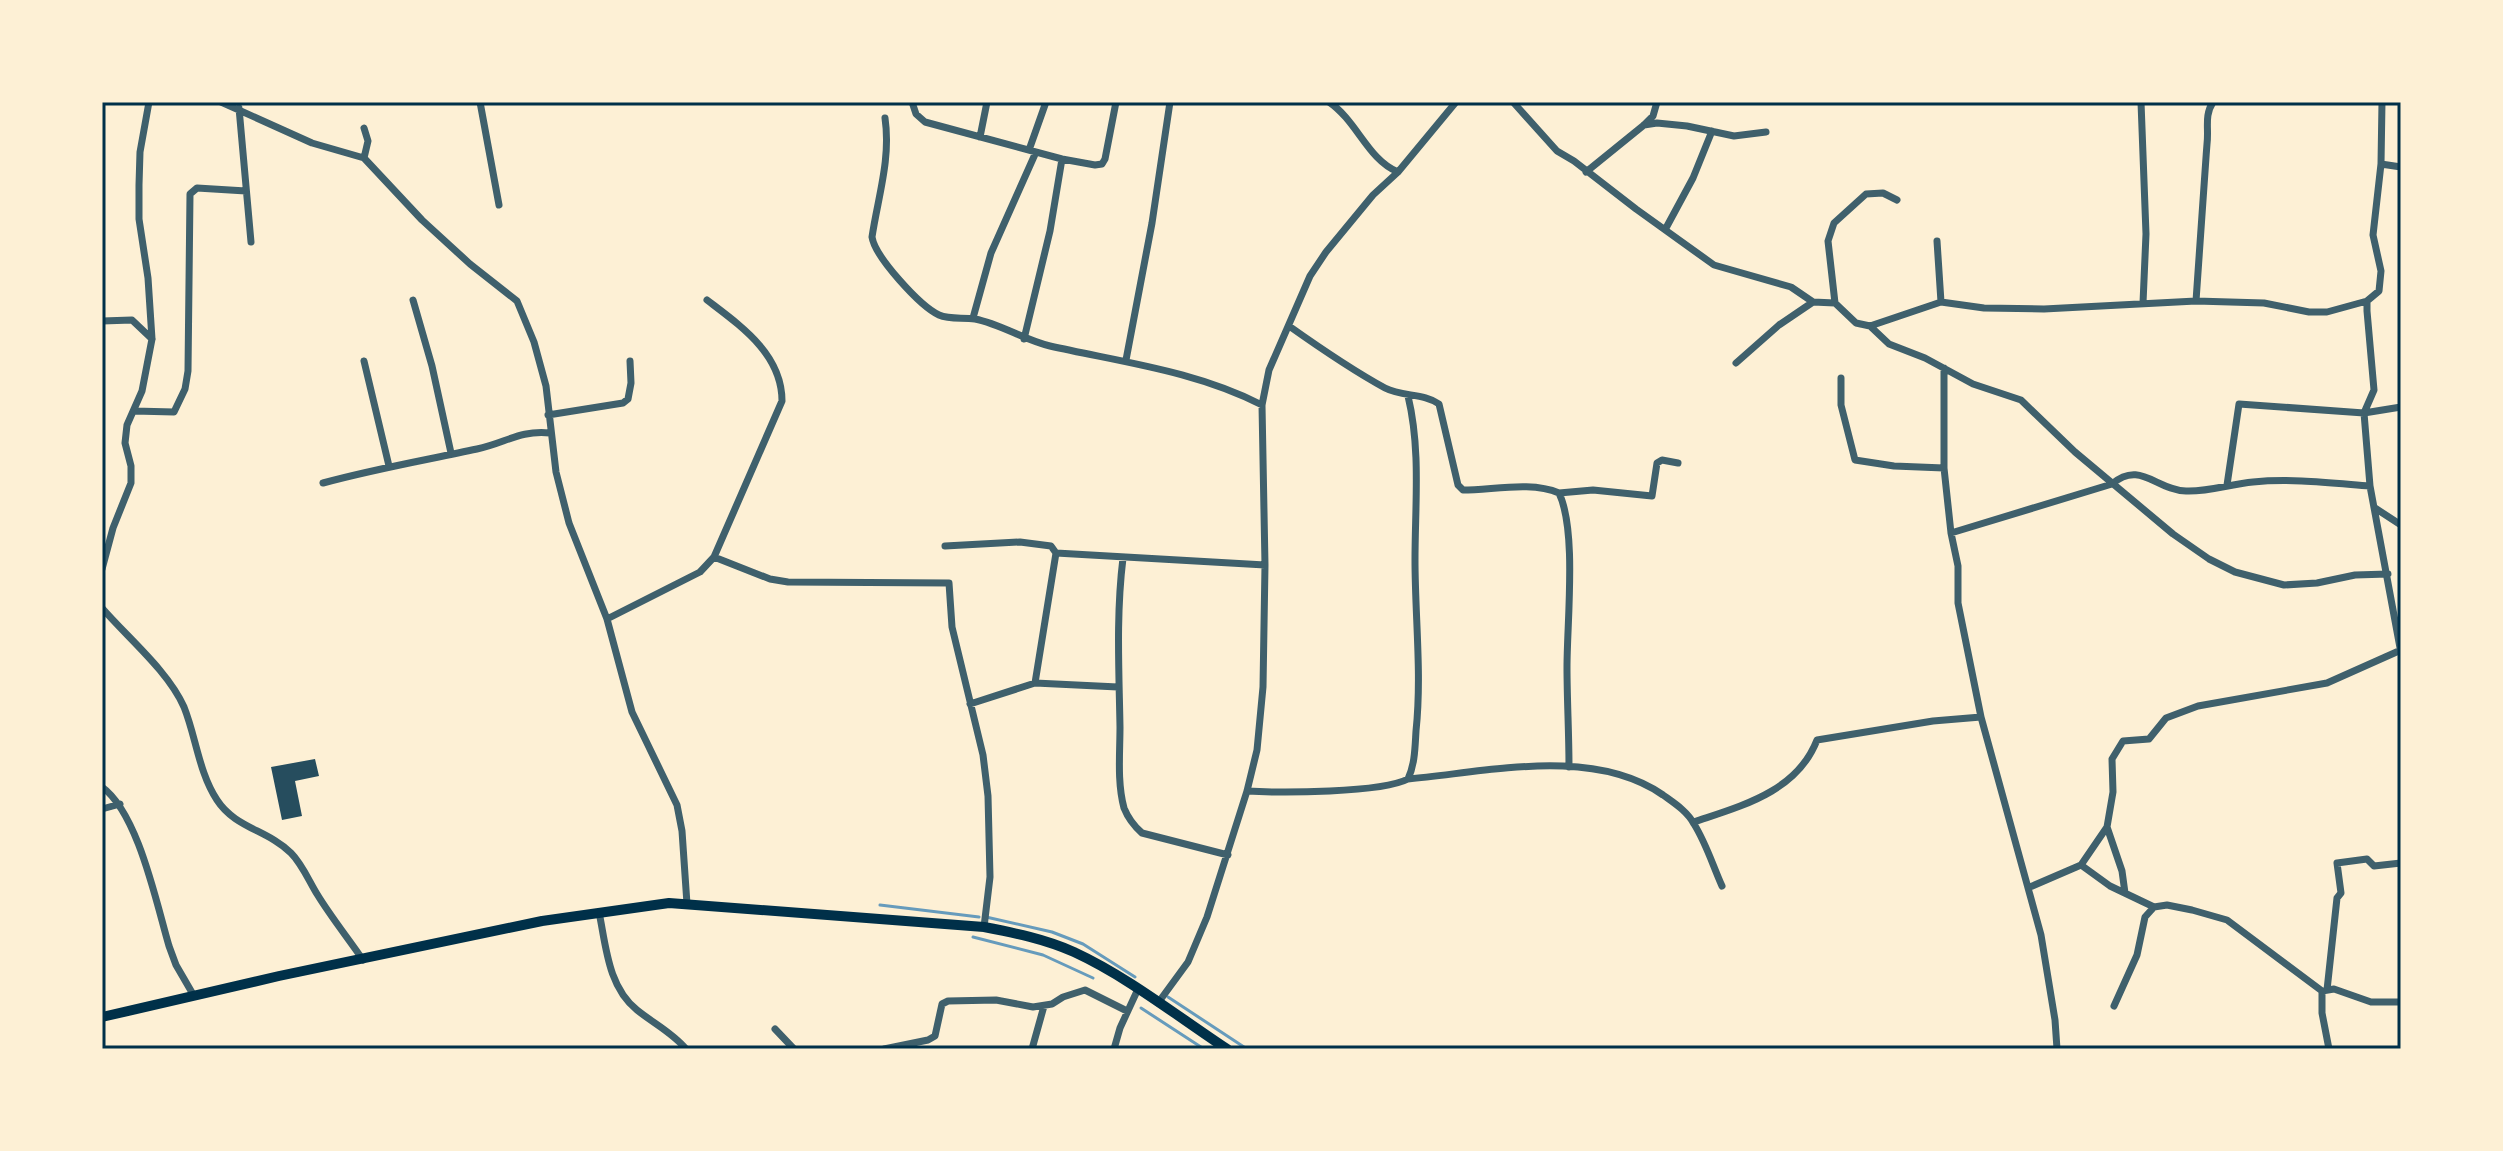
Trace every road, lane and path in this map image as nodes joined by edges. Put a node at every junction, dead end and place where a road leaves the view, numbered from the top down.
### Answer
1 (149, 102) edge
2 (221, 102) edge
3 (480, 102) edge
4 (912, 102) edge
5 (987, 102) edge
6 (1046, 102) edge
7 (1116, 102) edge
8 (1170, 102) edge
9 (1329, 102) edge
10 (1456, 102) edge
11 (1513, 102) edge
12 (1657, 102) edge
13 (2141, 102) edge
14 (2213, 102) edge
15 (2382, 102) edge
16 (239, 108) junction
17 (885, 118) dead end
18 (1644, 125) junction
19 (364, 128) dead end
20 (1712, 131) junction
21 (1766, 132) dead end
22 (980, 137) junction
23 (1033, 151) junction
24 (364, 158) junction
25 (1062, 159) junction
26 (2381, 164) junction
27 (2401, 167) edge
28 (1398, 172) junction
29 (1586, 172) junction
30 (246, 191) junction
31 (1897, 200) dead end
32 (499, 205) dead end
33 (1666, 228) junction
34 (1937, 241) dead end
35 (251, 242) dead end
36 (413, 300) dead end
37 (707, 300) dead end
38 (2196, 301) junction
39 (2367, 301) junction
40 (1813, 302) junction
41 (1941, 302) junction
42 (1835, 303) junction
43 (2143, 303) junction
44 (973, 318) junction
45 (102, 321) edge
46 (1289, 326) junction
47 (1870, 326) junction
48 (152, 339) junction
49 (1024, 339) junction
50 (1126, 360) junction
51 (364, 361) dead end
52 (630, 361) dead end
53 (1736, 363) dead end
54 (1944, 368) junction
55 (1841, 378) dead end
56 (1408, 396) junction
57 (1262, 405) junction
58 (2401, 407) edge
59 (134, 411) junction
60 (2364, 413) junction
61 (548, 415) junction
62 (550, 433) junction
63 (451, 453) junction
64 (1678, 463) dead end
65 (389, 466) junction
66 (1944, 468) junction
67 (323, 483) dead end
68 (2112, 484) junction
69 (2227, 485) junction
70 (2370, 486) junction
71 (1559, 493) junction
72 (2375, 508) junction
73 (2401, 525) edge
74 (1951, 533) junction
75 (945, 546) dead end
76 (1056, 553) junction
77 (714, 557) junction
78 (1123, 558) junction
79 (1265, 565) junction
80 (102, 569) edge
81 (2388, 574) junction
82 (102, 608) edge
83 (607, 619) junction
84 (2401, 651) edge
85 (1035, 683) junction
86 (1118, 687) junction
87 (970, 704) junction
88 (1981, 717) junction
89 (1569, 767) junction
90 (1408, 779) junction
91 (102, 787) edge
92 (1247, 791) junction
93 (120, 804) junction
94 (102, 809) edge
95 (1694, 822) junction
96 (2107, 827) junction
97 (1228, 855) junction
98 (2401, 863) edge
99 (2081, 865) junction
100 (1722, 886) dead end
101 (2030, 887) junction
102 (2125, 893) junction
103 (687, 904) junction
104 (2154, 907) junction
105 (599, 912) junction
106 (984, 927) junction
107 (363, 960) junction
108 (1138, 989) junction
109 (2325, 991) junction
110 (194, 996) junction
111 (2401, 1002) edge
112 (1158, 1003) junction
113 (1044, 1006) junction
114 (2114, 1006) dead end
115 (1127, 1011) junction
116 (102, 1017) edge
117 (775, 1029) dead end
118 (686, 1049) edge
119 (794, 1049) edge
120 (884, 1049) edge
121 (1032, 1049) edge
122 (1114, 1049) edge
123 (1227, 1049) edge
124 (2057, 1049) edge
125 (2329, 1049) edge

1 - 48 street
2 - 16 street
3 - 32 street
4 - 22 street
5 - 22 street
6 - 23 street
7 - 25 street
8 - 50 street
9 - 28 street
10 - 28 street
11 - 29 street
12 - 18 street
13 - 43 street
14 - 38 street
15 - 26 street
16 - 24 street
16 - 30 street
17 - 44 street
18 - 20 street
18 - 29 street
19 - 24 street
20 - 21 street
20 - 33 street
22 - 23 street
23 - 25 street
23 - 44 street
24 - 61 street
25 - 49 street
26 - 27 street
26 - 39 street
28 - 46 street
29 - 33 street
30 - 35 street
30 - 59 street
31 - 42 street
33 - 40 street
34 - 41 street
36 - 63 street
37 - 77 street
38 - 39 street
38 - 43 street
39 - 60 street
40 - 42 street
40 - 53 street
41 - 43 street
41 - 47 street
42 - 47 street
44 - 49 street
45 - 48 street
46 - 56 street
46 - 57 street
47 - 54 street
48 - 59 street
49 - 50 street
50 - 57 street
51 - 65 street
52 - 61 street
54 - 66 street
54 - 68 street
55 - 66 street
56 - 71 street
56 - 90 street
57 - 79 street
58 - 60 street
59 - 80 street
60 - 69 street
60 - 70 street
61 - 62 street
62 - 63 street
62 - 83 street
63 - 65 street
64 - 71 street
65 - 67 street
66 - 74 street
68 - 69 street
68 - 74 street
68 - 81 street
69 - 70 street
70 - 72 street
71 - 89 street
72 - 73 street
72 - 81 street
74 - 88 street
75 - 76 street
76 - 78 street
76 - 85 street
77 - 83 street
77 - 87 street
78 - 79 street
78 - 86 street
79 - 92 street
81 - 84 street
82 - 107 street
83 - 103 street
84 - 96 street
85 - 86 street
85 - 87 street
86 - 97 street
87 - 106 street
88 - 95 street
88 - 101 street
89 - 90 street
89 - 95 street
90 - 92 street
91 - 93 street
92 - 97 street
93 - 94 street
93 - 110 street
95 - 100 street
96 - 99 street
96 - 102 street
97 - 112 street
98 - 109 street
99 - 101 street
99 - 102 street
101 - 124 street
102 - 104 street
103 - 105 main road
103 - 106 main road
104 - 109 street
104 - 114 street
105 - 107 main road
105 - 118 street
106 - 108 main road
107 - 110 main road
108 - 112 main road
108 - 115 street
109 - 111 street
109 - 125 street
110 - 116 main road
112 - 123 main road
113 - 115 street
113 - 120 street
113 - 121 street
115 - 122 street
117 - 119 street

